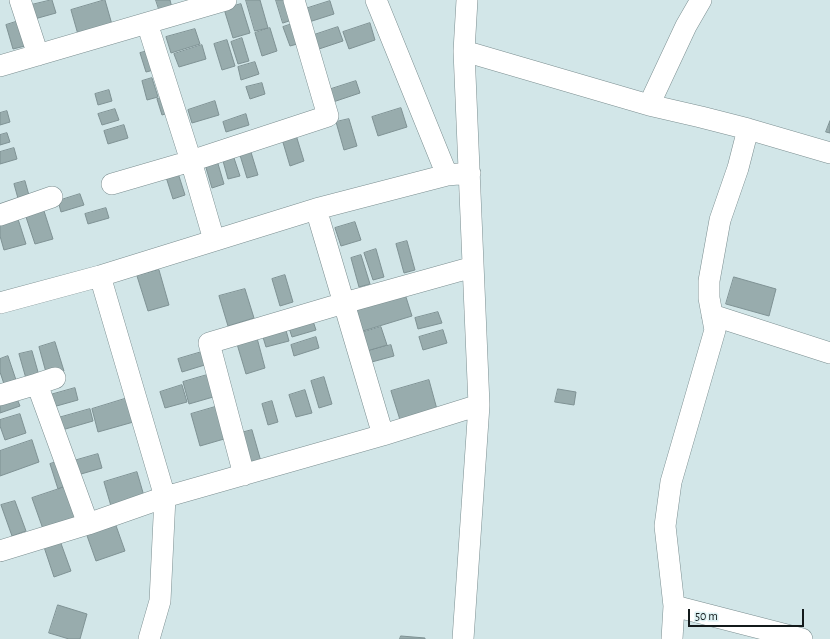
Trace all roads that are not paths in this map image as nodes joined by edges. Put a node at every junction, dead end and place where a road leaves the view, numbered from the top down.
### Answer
1 (20, 0) edge
2 (226, 0) edge
3 (294, 0) edge
4 (376, 0) edge
5 (467, 0) edge
6 (701, 0) edge
7 (147, 24) junction
8 (464, 51) junction
9 (38, 55) junction
10 (0, 66) edge
11 (649, 105) junction
12 (748, 129) junction
13 (830, 153) edge
14 (191, 161) junction
15 (470, 173) junction
16 (447, 175) junction
17 (112, 184) dead end
18 (52, 197) dead end
19 (316, 209) junction
20 (0, 215) edge
21 (214, 240) junction
22 (474, 267) junction
23 (100, 276) junction
24 (0, 303) edge
25 (344, 303) junction
26 (712, 315) junction
27 (830, 353) edge
28 (0, 395) edge
29 (479, 406) junction
30 (383, 435) junction
31 (244, 475) junction
32 (165, 496) junction
33 (88, 524) junction
34 (0, 551) edge
35 (674, 606) junction
36 (149, 639) edge
37 (463, 639) edge
38 (672, 639) edge
39 (802, 639) edge

1 - 9 street
2 - 7 street
3 - 14 street
4 - 16 street
5 - 8 street
6 - 11 street
7 - 9 street
7 - 14 street
8 - 11 street
8 - 15 street
9 - 10 street
11 - 12 street
12 - 13 street
12 - 26 street
14 - 17 street
14 - 21 street
15 - 16 street
15 - 22 street
16 - 19 street
18 - 20 street
19 - 21 street
19 - 25 street
21 - 23 street
22 - 25 street
22 - 29 street
23 - 24 street
23 - 32 street
25 - 30 street
25 - 31 street
26 - 27 street
26 - 35 street
28 - 33 street
29 - 30 street
29 - 37 street
30 - 31 street
31 - 32 street
32 - 33 street
32 - 36 street
33 - 34 street
35 - 38 street
35 - 39 street

